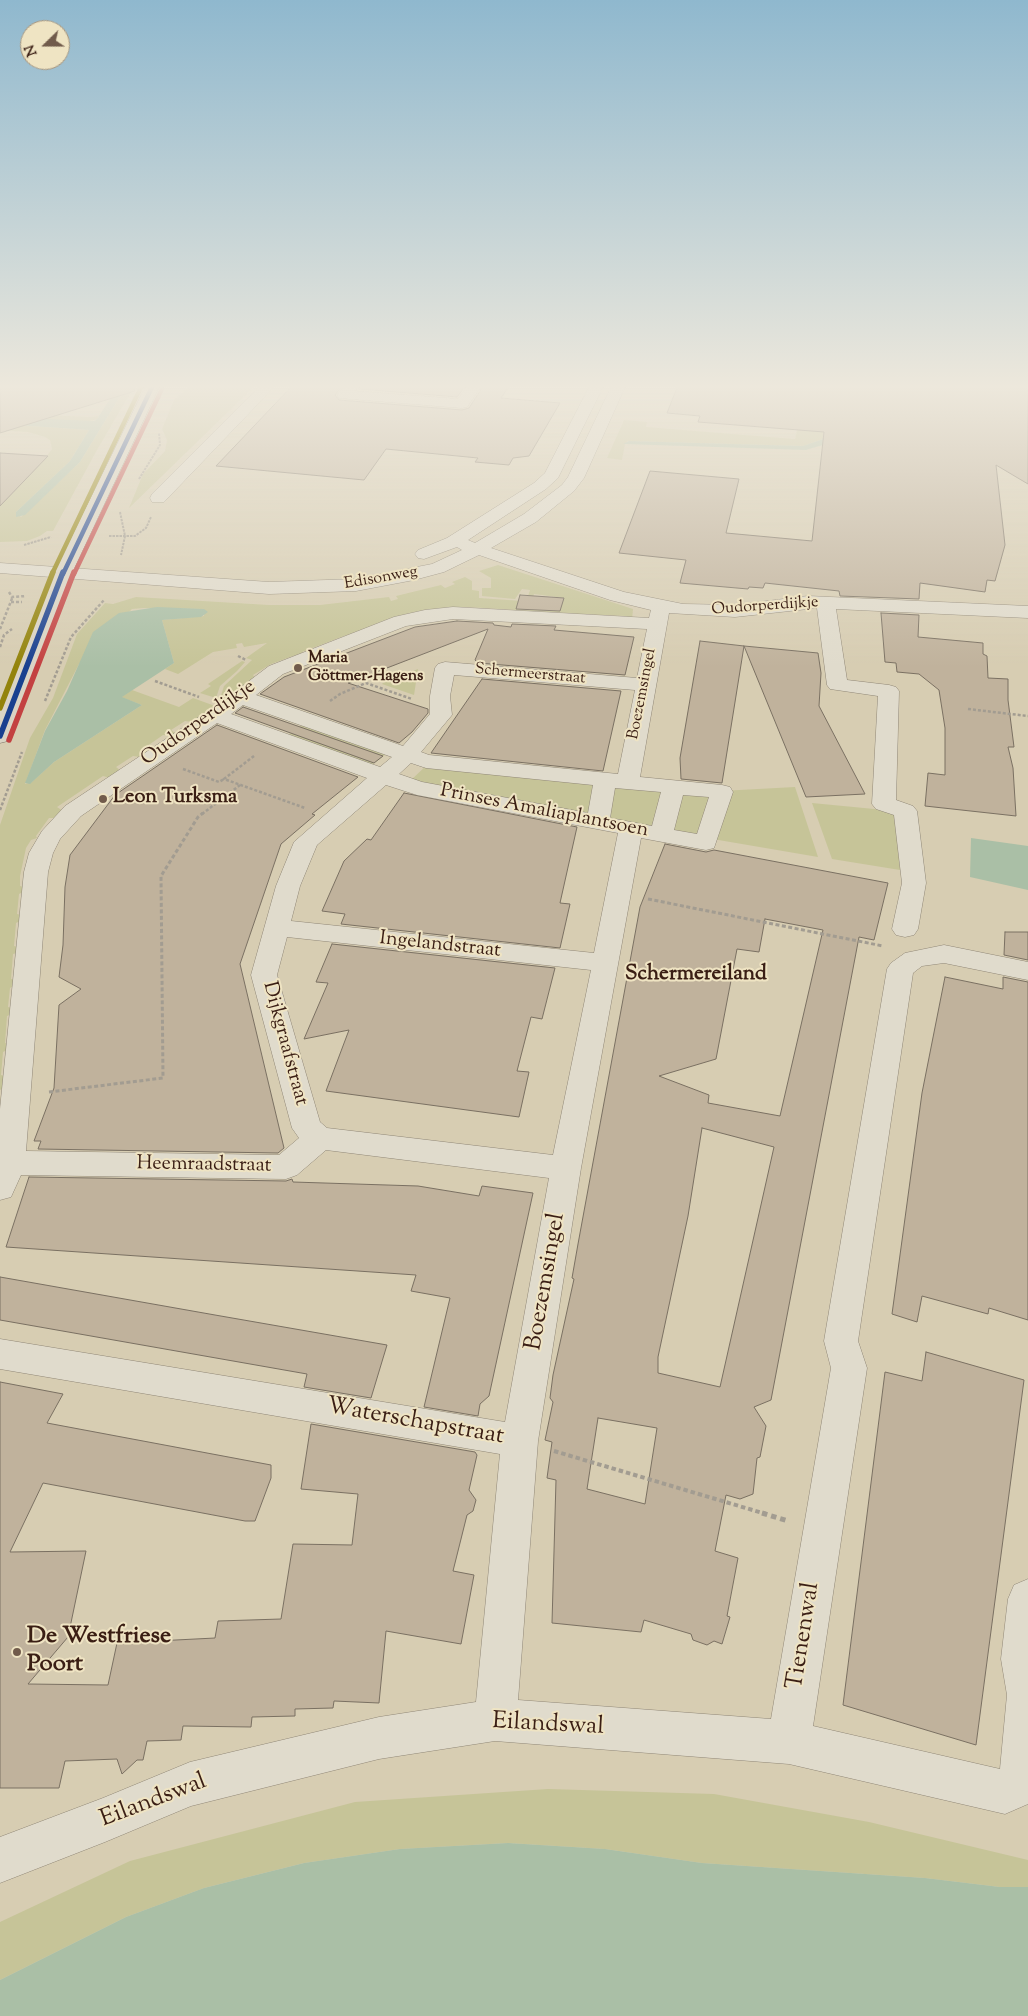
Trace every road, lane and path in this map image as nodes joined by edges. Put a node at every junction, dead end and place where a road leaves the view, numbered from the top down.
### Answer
1 (108, 479) edge
2 (177, 479) edge
3 (548, 479) edge
4 (575, 479) edge
5 (158, 498) joint
6 (54, 535) dead end
7 (125, 536) dead end
8 (453, 542) junction
9 (41, 549) joint
10 (478, 549) junction
11 (67, 565) junction
12 (0, 568) edge
13 (826, 603) junction
14 (1028, 612) edge
15 (659, 615) junction
16 (155, 681) dead end
17 (645, 685) junction
18 (241, 697) junction
19 (207, 706) junction
20 (968, 709) dead end
21 (1028, 716) edge
22 (0, 736) edge
23 (406, 756) junction
24 (151, 757) junction
25 (531, 772) junction
26 (384, 776) junction
27 (620, 778) junction
28 (224, 779) dead end
29 (240, 785) dead end
30 (674, 787) junction
31 (493, 802) junction
32 (598, 822) junction
33 (661, 834) junction
34 (629, 839) junction
35 (618, 893) junction
36 (276, 928) junction
37 (905, 929) dead end
38 (604, 964) junction
39 (900, 969) junction
40 (1028, 971) edge
41 (16, 1096) junction
42 (320, 1138) junction
43 (566, 1168) junction
44 (5, 1176) edge
45 (0, 1354) edge
46 (520, 1441) junction
47 (822, 1531) junction
48 (1028, 1599) edge
49 (1028, 1695) edge
50 (495, 1720) junction
51 (789, 1742) junction
52 (0, 1860) edge

1 - 11 main road
2 - 5 street
3 - 8 street, Edisonweg
4 - 10 street, Edisonweg
5 - 7 path
6 - 9 path
8 - 10 street, Oudorperdijkje
8 - 11 street, Edisonweg
9 - 11 street
10 - 11 street, Edisonweg
10 - 15 street, Oudorperdijkje
11 - 12 street
11 - 22 main road
13 - 14 street, Oudorperdijkje
13 - 15 street, Oudorperdijkje
13 - 37 street
15 - 17 street, Boezemsingel
15 - 18 street, Oudorperdijkje
16 - 19 path
17 - 23 street, Schermeerstraat
17 - 27 street, Boezemsingel
18 - 19 street, Oudorperdijkje
18 - 23 street, Prinses Amaliaplantsoen
19 - 24 street, Oudorperdijkje
19 - 26 street, Prinses Amaliaplantsoen
20 - 21 path
23 - 25 street, Prinses Amaliaplantsoen
23 - 26 street
24 - 28 path
24 - 41 street, Oudorperdijkje
25 - 27 street, Prinses Amaliaplantsoen
25 - 31 street
26 - 31 street, Prinses Amaliaplantsoen
26 - 36 street, Dijkgraafstraat
27 - 30 street, Prinses Amaliaplantsoen
27 - 32 street, Boezemsingel
29 - 41 path
30 - 33 street
30 - 33 street, Prinses Amaliaplantsoen
31 - 32 street, Prinses Amaliaplantsoen
32 - 34 street, Prinses Amaliaplantsoen
33 - 34 street, Prinses Amaliaplantsoen
34 - 35 street, Boezemsingel
35 - 38 street, Boezemsingel
35 - 39 path
36 - 38 street, Ingelandstraat
36 - 42 street, Dijkgraafstraat
38 - 43 street, Boezemsingel
39 - 40 street
39 - 47 street, Tienenwal
41 - 44 street, Oudorperdijkje
42 - 43 street
42 - 44 street, Heemraadstraat
43 - 46 street, Boezemsingel
45 - 46 street, Waterschapstraat
46 - 47 path, Waterschapstraat
46 - 50 street, Boezemsingel
47 - 51 street, Tienenwal
48 - 49 street, Eilandswal
49 - 51 street, Eilandswal
50 - 51 street, Eilandswal
50 - 52 street, Eilandswal

